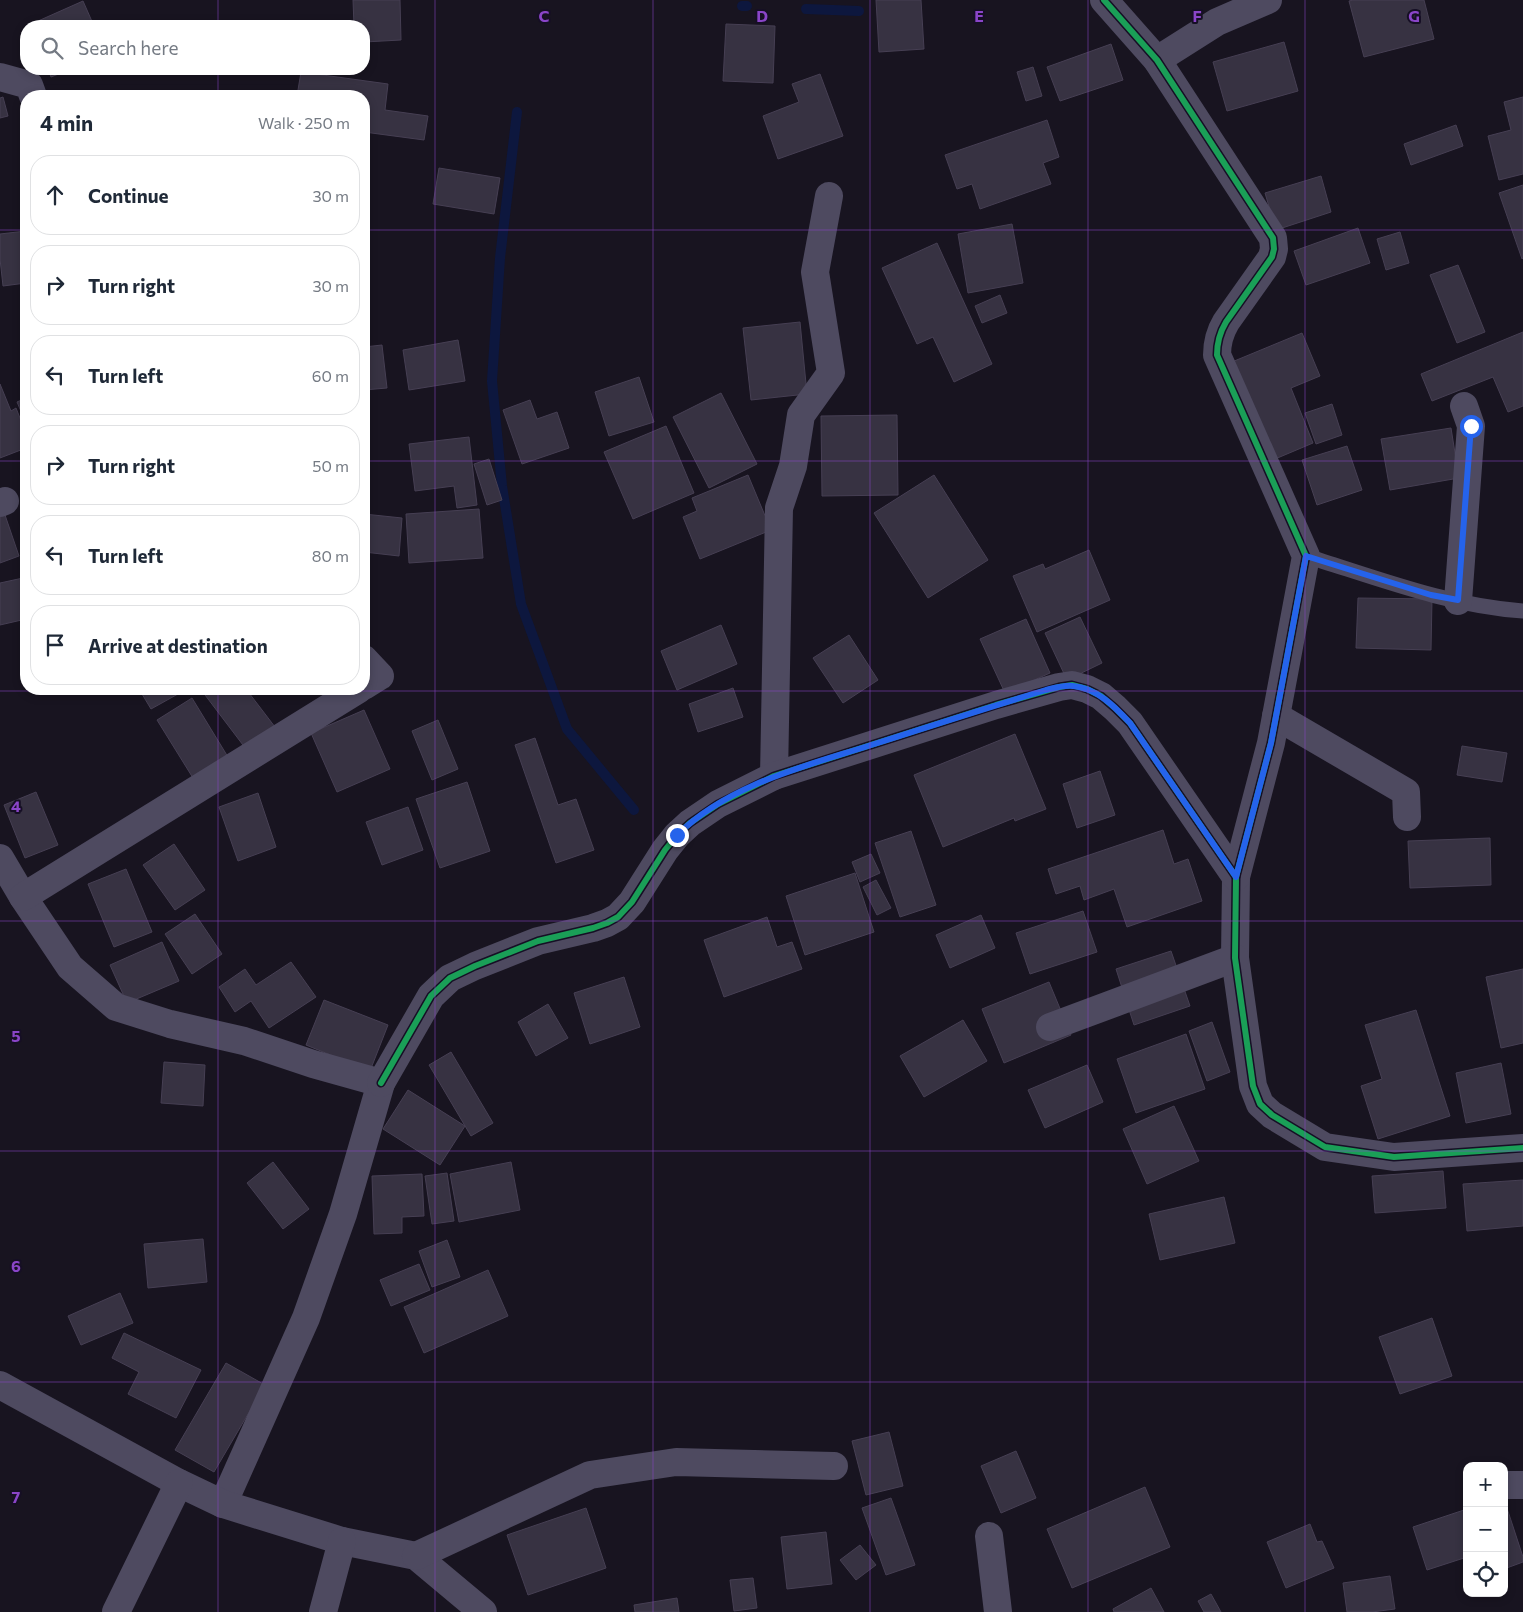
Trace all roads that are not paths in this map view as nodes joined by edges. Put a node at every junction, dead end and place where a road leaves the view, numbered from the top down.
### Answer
1 (1104, 0) edge
2 (1268, 0) edge
3 (1157, 60) junction
4 (0, 78) edge
5 (31, 90) edge
6 (829, 196) dead end
7 (1464, 406) dead end
8 (1306, 556) junction
9 (1458, 600) junction
10 (1523, 611) edge
11 (370, 665) edge
12 (370, 682) edge
13 (349, 695) edge
14 (1276, 716) junction
15 (774, 776) junction
16 (1407, 817) dead end
17 (0, 858) edge
18 (1236, 877) junction
19 (23, 897) junction
20 (1235, 958) junction
21 (1050, 1027) dead end
22 (381, 1083) junction
23 (1523, 1148) edge
24 (0, 1384) edge
25 (834, 1466) dead end
26 (179, 1483) junction
27 (1508, 1485) edge
28 (1523, 1485) edge
29 (223, 1504) junction
30 (989, 1536) dead end
31 (342, 1541) junction
32 (416, 1556) junction
33 (116, 1612) edge
34 (323, 1612) edge
35 (483, 1612) edge
36 (998, 1612) edge

1 - 3 street
2 - 3 street
3 - 8 street
4 - 5 street
6 - 15 street
7 - 9 street
8 - 9 lane
8 - 14 street
9 - 10 lane
11 - 12 street
13 - 19 street
14 - 16 street
14 - 18 street
15 - 18 street
15 - 22 street
17 - 19 street
18 - 20 street
19 - 22 street
20 - 21 street
20 - 23 street
22 - 29 street
24 - 26 street
25 - 32 street
26 - 29 street
26 - 33 street
27 - 28 street
29 - 31 street
30 - 36 street
31 - 32 street
31 - 34 street
32 - 35 street

